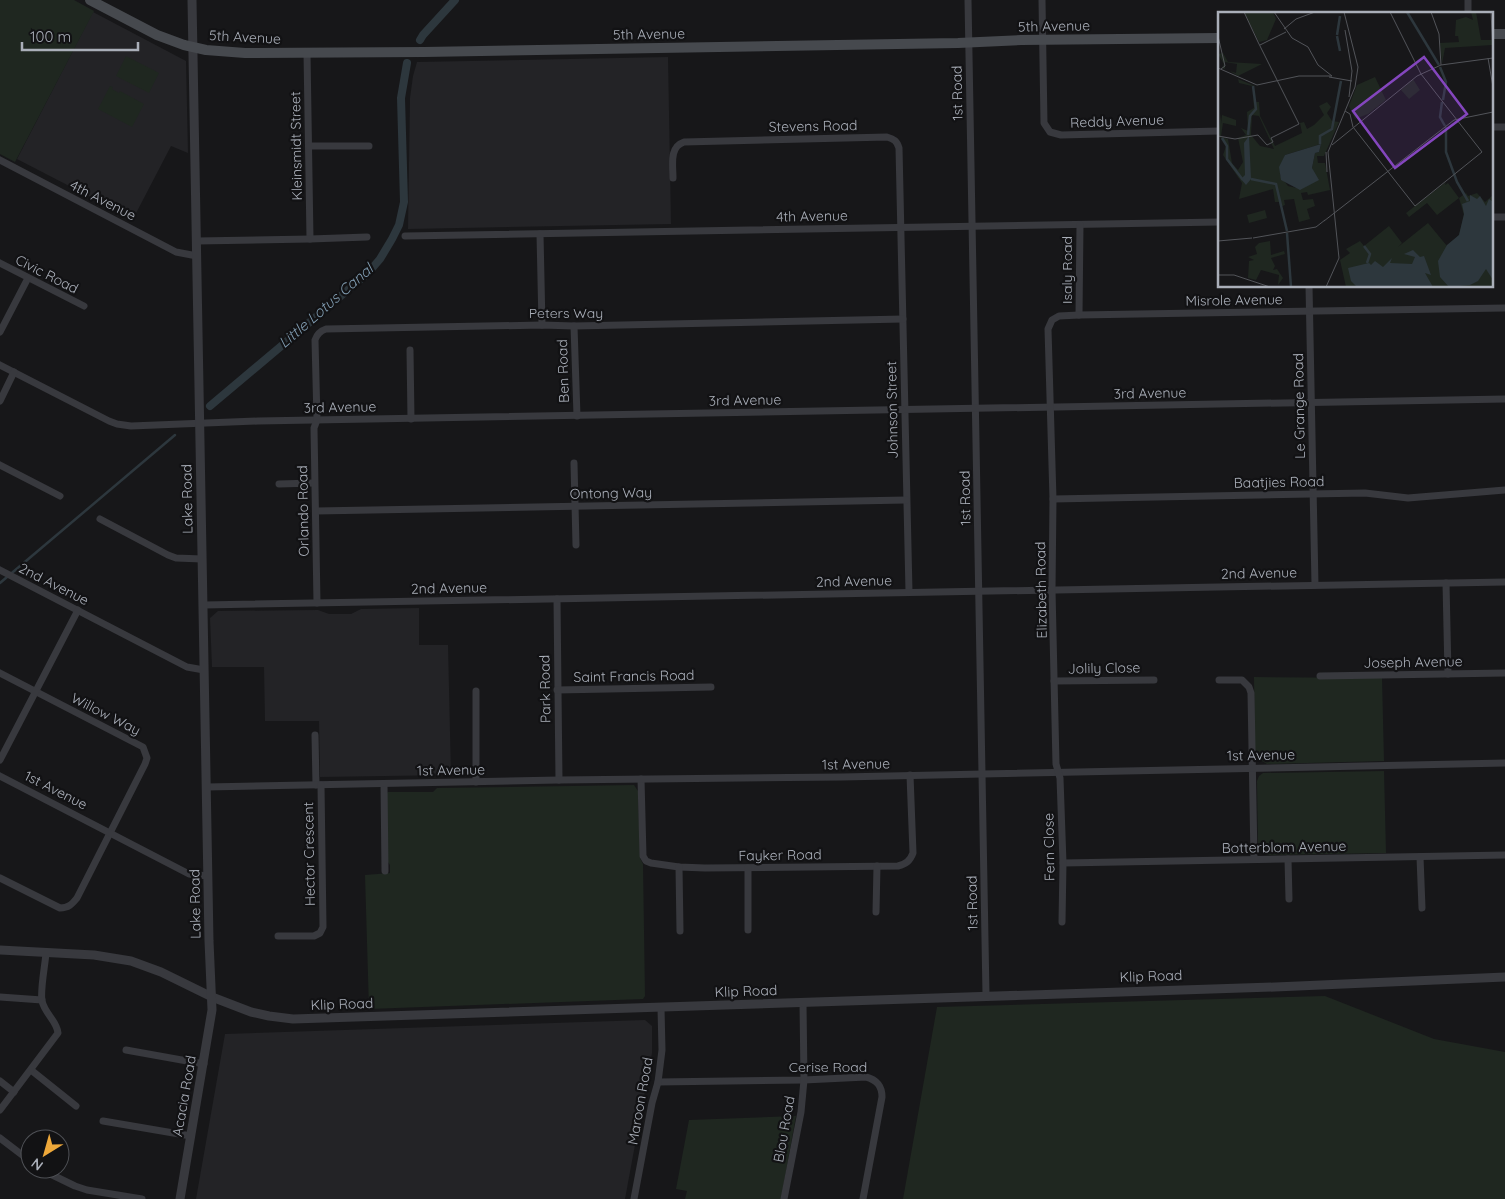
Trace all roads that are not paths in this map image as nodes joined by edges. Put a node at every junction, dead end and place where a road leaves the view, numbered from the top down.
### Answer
1 (90, 0) edge
2 (192, 0) edge
3 (968, 0) edge
4 (1042, 0) edge
5 (1492, 34) edge
6 (1505, 34) edge
7 (1218, 38) edge
8 (1043, 40) junction
9 (969, 42) junction
10 (194, 48) junction
11 (307, 53) junction
12 (1492, 127) edge
13 (1505, 127) edge
14 (1218, 131) edge
15 (309, 146) junction
16 (369, 146) dead end
17 (0, 160) edge
18 (673, 178) dead end
19 (1492, 217) edge
20 (1505, 217) edge
21 (1218, 222) edge
22 (1080, 225) junction
23 (901, 227) junction
24 (972, 227) junction
25 (540, 234) junction
26 (406, 236) dead end
27 (367, 237) dead end
28 (310, 239) junction
29 (197, 241) junction
30 (197, 256) junction
31 (0, 263) edge
32 (28, 278) junction
33 (1309, 288) edge
34 (84, 306) dead end
35 (1505, 308) edge
36 (1310, 312) junction
37 (1079, 316) junction
38 (903, 319) junction
39 (542, 325) junction
40 (574, 326) junction
41 (0, 332) edge
42 (410, 350) dead end
43 (0, 365) edge
44 (14, 372) junction
45 (1505, 399) edge
46 (0, 401) edge
47 (1311, 403) junction
48 (1050, 407) junction
49 (976, 409) junction
50 (905, 410) junction
51 (577, 416) junction
52 (412, 419) junction
53 (317, 420) junction
54 (200, 423) junction
55 (574, 464) dead end
56 (0, 465) edge
57 (314, 483) junction
58 (279, 484) dead end
59 (1505, 490) edge
60 (1314, 494) junction
61 (60, 496) dead end
62 (1053, 499) junction
63 (906, 500) junction
64 (575, 506) junction
65 (316, 511) junction
66 (100, 519) dead end
67 (576, 545) dead end
68 (202, 559) junction
69 (2, 571) edge
70 (1505, 582) edge
71 (1446, 583) junction
72 (1315, 585) junction
73 (1052, 590) junction
74 (979, 591) junction
75 (909, 592) junction
76 (557, 599) junction
77 (316, 603) junction
78 (204, 605) junction
79 (78, 610) junction
80 (204, 670) junction
81 (0, 673) edge
82 (1505, 673) edge
83 (1448, 674) junction
84 (1320, 676) dead end
85 (1154, 680) dead end
86 (1219, 680) dead end
87 (1054, 682) junction
88 (711, 686) dead end
89 (557, 690) junction
90 (476, 691) dead end
91 (36, 692) junction
92 (316, 735) dead end
93 (0, 760) edge
94 (1505, 763) edge
95 (1252, 768) junction
96 (1058, 772) junction
97 (982, 773) junction
98 (910, 775) junction
99 (0, 776) edge
100 (558, 780) junction
101 (640, 780) junction
102 (476, 782) junction
103 (384, 784) junction
104 (318, 785) junction
105 (207, 787) junction
106 (110, 832) junction
107 (1505, 855) edge
108 (1420, 857) junction
109 (1254, 859) junction
110 (1288, 860) junction
111 (1063, 864) junction
112 (876, 866) junction
113 (680, 867) junction
114 (748, 868) junction
115 (385, 871) dead end
116 (208, 876) junction
117 (0, 878) edge
118 (1289, 899) dead end
119 (1422, 908) dead end
120 (876, 912) dead end
121 (1062, 922) dead end
122 (680, 930) dead end
123 (748, 930) dead end
124 (278, 936) dead end
125 (0, 950) edge
126 (46, 953) junction
127 (1505, 977) edge
128 (986, 995) junction
129 (0, 997) edge
130 (212, 997) junction
131 (42, 1000) junction
132 (803, 1003) junction
133 (661, 1008) junction
134 (126, 1050) dead end
135 (204, 1064) junction
136 (31, 1070) junction
137 (804, 1080) junction
138 (0, 1081) edge
139 (658, 1082) junction
140 (14, 1092) junction
141 (76, 1106) dead end
142 (0, 1110) edge
143 (103, 1122) dead end
144 (191, 1136) junction
145 (0, 1138) edge
146 (20, 1153) edge
147 (60, 1179) edge
148 (142, 1199) edge
149 (180, 1199) edge
150 (634, 1199) edge
151 (784, 1199) edge
152 (863, 1199) edge

1 - 10 main road, 5th Avenue
2 - 10 street, Lake Road
3 - 9 street, 1st Road
4 - 8 street
5 - 6 main road
7 - 8 main road, 5th Avenue
8 - 9 main road, 5th Avenue
8 - 14 street, Reddy Avenue
9 - 11 main road, 5th Avenue
9 - 24 street, 1st Road
10 - 11 main road, 5th Avenue
10 - 29 street, Lake Road
11 - 15 street, Kleinsmidt Street
12 - 13 street
15 - 16 street
15 - 28 street, Kleinsmidt Street
17 - 30 street, 4th Avenue
18 - 23 street, Stevens Road
19 - 20 street
21 - 22 street, 4th Avenue
22 - 24 street, 4th Avenue
22 - 37 street, Isaly Road
23 - 24 street, 4th Avenue
23 - 25 street, 4th Avenue
23 - 38 street, Johnson Street
24 - 49 street, 1st Road
25 - 26 street, 4th Avenue
25 - 39 street, Ben Road
27 - 28 street
28 - 29 street
29 - 30 street, Lake Road
30 - 54 street, Lake Road
31 - 32 street, Civic Road
32 - 34 street, Civic Road
32 - 41 street
33 - 36 street, Le Grange Road
35 - 36 street, Misrole Avenue
36 - 37 street, Misrole Avenue
36 - 47 street, Le Grange Road
37 - 48 street, Misrole Avenue
38 - 40 street, Peters Way
38 - 50 street, Johnson Street
39 - 40 street, Peters Way
39 - 53 street, Peters Way
40 - 51 street, Ben Road
42 - 52 street
43 - 44 street, 3rd Avenue
44 - 46 street
44 - 54 street, 3rd Avenue
45 - 47 street, 3rd Avenue
47 - 48 street, 3rd Avenue
47 - 60 street, Le Grange Road
48 - 49 street, 3rd Avenue
48 - 62 street, Elizabeth Road
49 - 50 street, 3rd Avenue
49 - 74 street, 1st Road
50 - 51 street, 3rd Avenue
50 - 63 street, Johnson Street
51 - 52 street, 3rd Avenue
52 - 53 street, 3rd Avenue
53 - 54 street, 3rd Avenue
53 - 57 street, Orlando Road
54 - 68 street, Lake Road
55 - 64 street
56 - 61 street
57 - 58 street
57 - 65 street, Orlando Road
59 - 60 street, Baatjies Road
60 - 62 street, Baatjies Road
60 - 72 street, Le Grange Road
62 - 73 street, Elizabeth Road
63 - 64 street, Ontong Way
63 - 75 street, Johnson Street
64 - 65 street, Ontong Way
64 - 67 street
65 - 77 street, Orlando Road
66 - 68 street
68 - 78 street, Lake Road
69 - 79 street, 2nd Avenue
70 - 71 street, 2nd Avenue
71 - 72 street, 2nd Avenue
71 - 83 street
72 - 73 street, 2nd Avenue
73 - 74 street, 2nd Avenue
73 - 87 street, Elizabeth Road
74 - 75 street, 2nd Avenue
74 - 97 street, 1st Road
75 - 76 street, 2nd Avenue
76 - 77 street, 2nd Avenue
76 - 89 street, Park Road
77 - 78 street, 2nd Avenue
78 - 80 street, Lake Road
79 - 80 street, 2nd Avenue
79 - 91 street
80 - 105 street, Lake Road
81 - 91 street, Willow Way
82 - 83 street, Joseph Avenue
83 - 84 street, Joseph Avenue
85 - 87 street, Jolily Close
86 - 95 street
87 - 96 street, Elizabeth Road
88 - 89 street, Saint Francis Road
89 - 100 street, Park Road
90 - 102 street
91 - 93 street
91 - 106 street, Willow Way
92 - 104 street, Hector Crescent
94 - 95 street, 1st Avenue
95 - 96 street, 1st Avenue
95 - 109 street
96 - 97 street, 1st Avenue
96 - 111 street, Fern Close
97 - 98 street, 1st Avenue
97 - 128 street, 1st Road
98 - 101 street, 1st Avenue
98 - 112 street, Fayker Road
99 - 106 street, 1st Avenue
100 - 101 street, 1st Avenue
100 - 102 street, 1st Avenue
101 - 113 street, Fayker Road
102 - 103 street, 1st Avenue
103 - 104 street, 1st Avenue
103 - 115 street
104 - 105 street, 1st Avenue
104 - 124 street, Hector Crescent
105 - 116 street, Lake Road
106 - 116 street, 1st Avenue
106 - 117 street
107 - 108 street, Botterblom Avenue
108 - 110 street, Botterblom Avenue
108 - 119 street
109 - 110 street, Botterblom Avenue
109 - 111 street, Botterblom Avenue
110 - 118 street
111 - 121 street, Fern Close
112 - 114 street, Fayker Road
112 - 120 street
113 - 114 street, Fayker Road
113 - 122 street
114 - 123 street
116 - 130 street, Lake Road
125 - 126 street, Klip Road
126 - 130 street, Klip Road
126 - 131 street
127 - 128 street, Klip Road
128 - 132 street, Klip Road
129 - 131 street
130 - 133 street, Klip Road
130 - 135 street, Acacia Road
131 - 136 street
132 - 133 street, Klip Road
132 - 137 street, Blou Road
133 - 139 street, Maroon Road
134 - 135 street
135 - 144 street, Acacia Road
136 - 140 street
136 - 141 street
137 - 139 street, Cerise Road
137 - 151 street, Blou Road
137 - 152 street, Cerise Road
138 - 140 street
139 - 150 street, Maroon Road
140 - 142 street
143 - 144 street
144 - 149 street, Acacia Road
145 - 146 street
147 - 148 street

